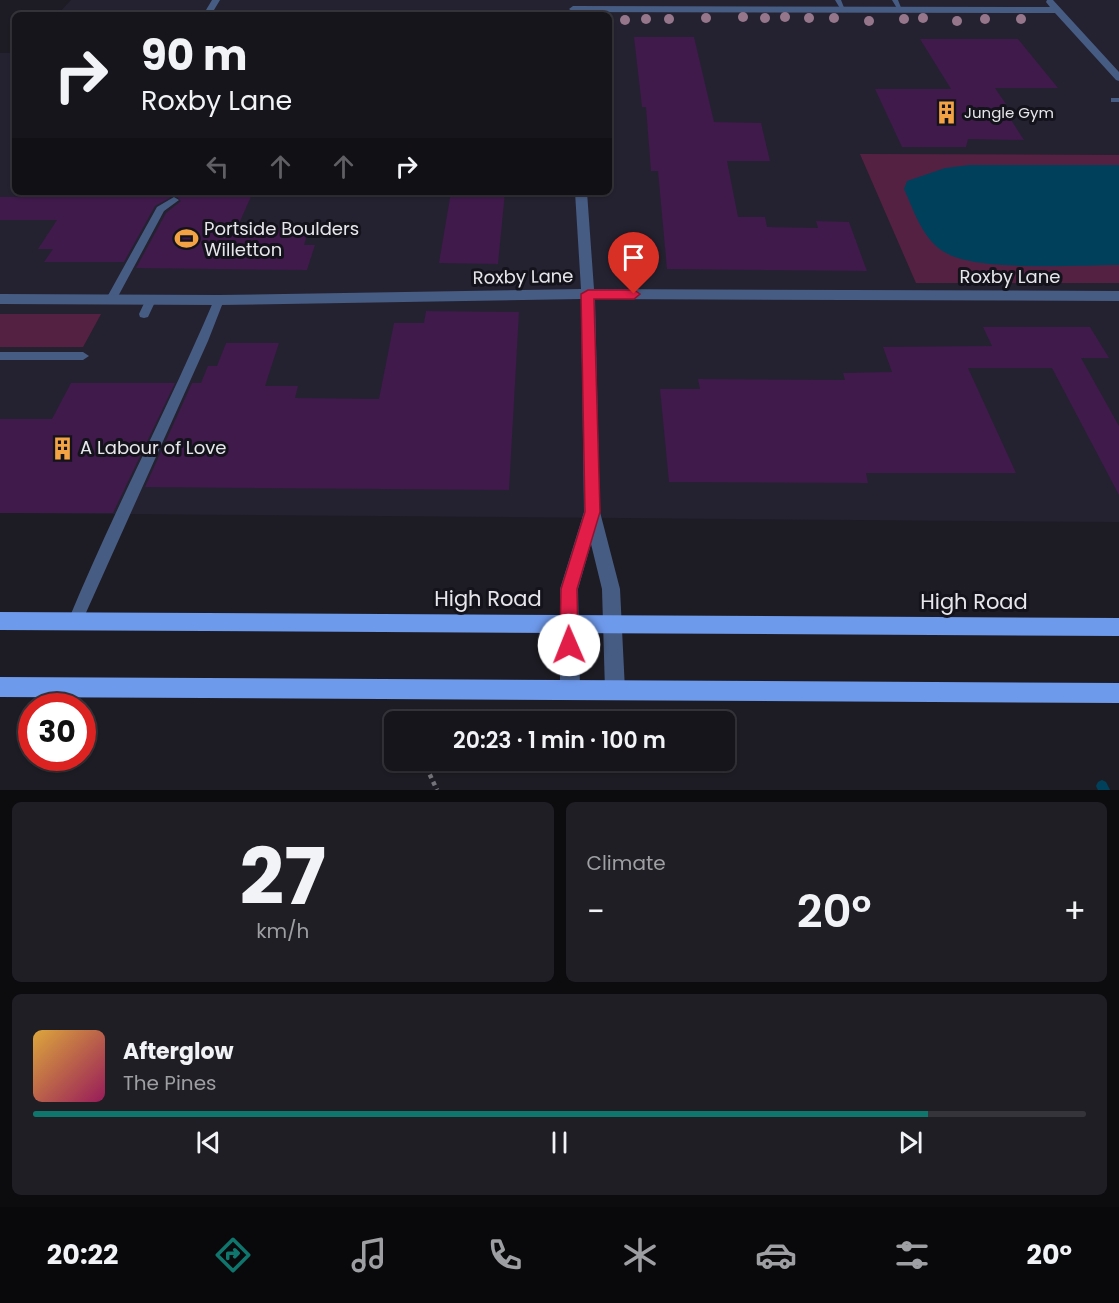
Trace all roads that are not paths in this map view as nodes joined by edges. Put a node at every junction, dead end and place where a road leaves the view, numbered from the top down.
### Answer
1 (838, 0) edge
2 (895, 0) edge
3 (1048, 0) edge
4 (573, 8) edge
5 (843, 9) junction
6 (900, 9) junction
7 (1057, 10) junction
8 (1119, 78) edge
9 (581, 195) edge
10 (174, 200) dead end
11 (588, 294) junction
12 (1119, 296) edge
13 (0, 299) edge
14 (111, 299) junction
15 (151, 300) junction
16 (219, 300) junction
17 (144, 314) dead end
18 (0, 356) edge
19 (83, 356) dead end
20 (592, 512) junction
21 (0, 621) edge
22 (75, 621) junction
23 (568, 623) junction
24 (613, 624) junction
25 (1119, 627) edge
26 (0, 687) edge
27 (570, 689) junction
28 (615, 690) junction
29 (1119, 693) edge

1 - 5 lane
2 - 6 lane
3 - 7 street
4 - 5 street
5 - 6 street
6 - 7 street
7 - 8 street
9 - 11 street
10 - 14 lane
11 - 12 street, Roxby Lane
11 - 16 street, Roxby Lane
11 - 20 street
13 - 14 street, Roxby Lane
14 - 15 street, Roxby Lane
15 - 16 street, Roxby Lane
15 - 17 lane
16 - 22 lane
18 - 19 lane
20 - 23 street
20 - 24 street
21 - 22 main road, High Road
22 - 23 main road, High Road
23 - 24 main road, High Road
23 - 27 street
24 - 25 main road, High Road
24 - 28 street
26 - 27 main road
27 - 28 main road
28 - 29 main road

